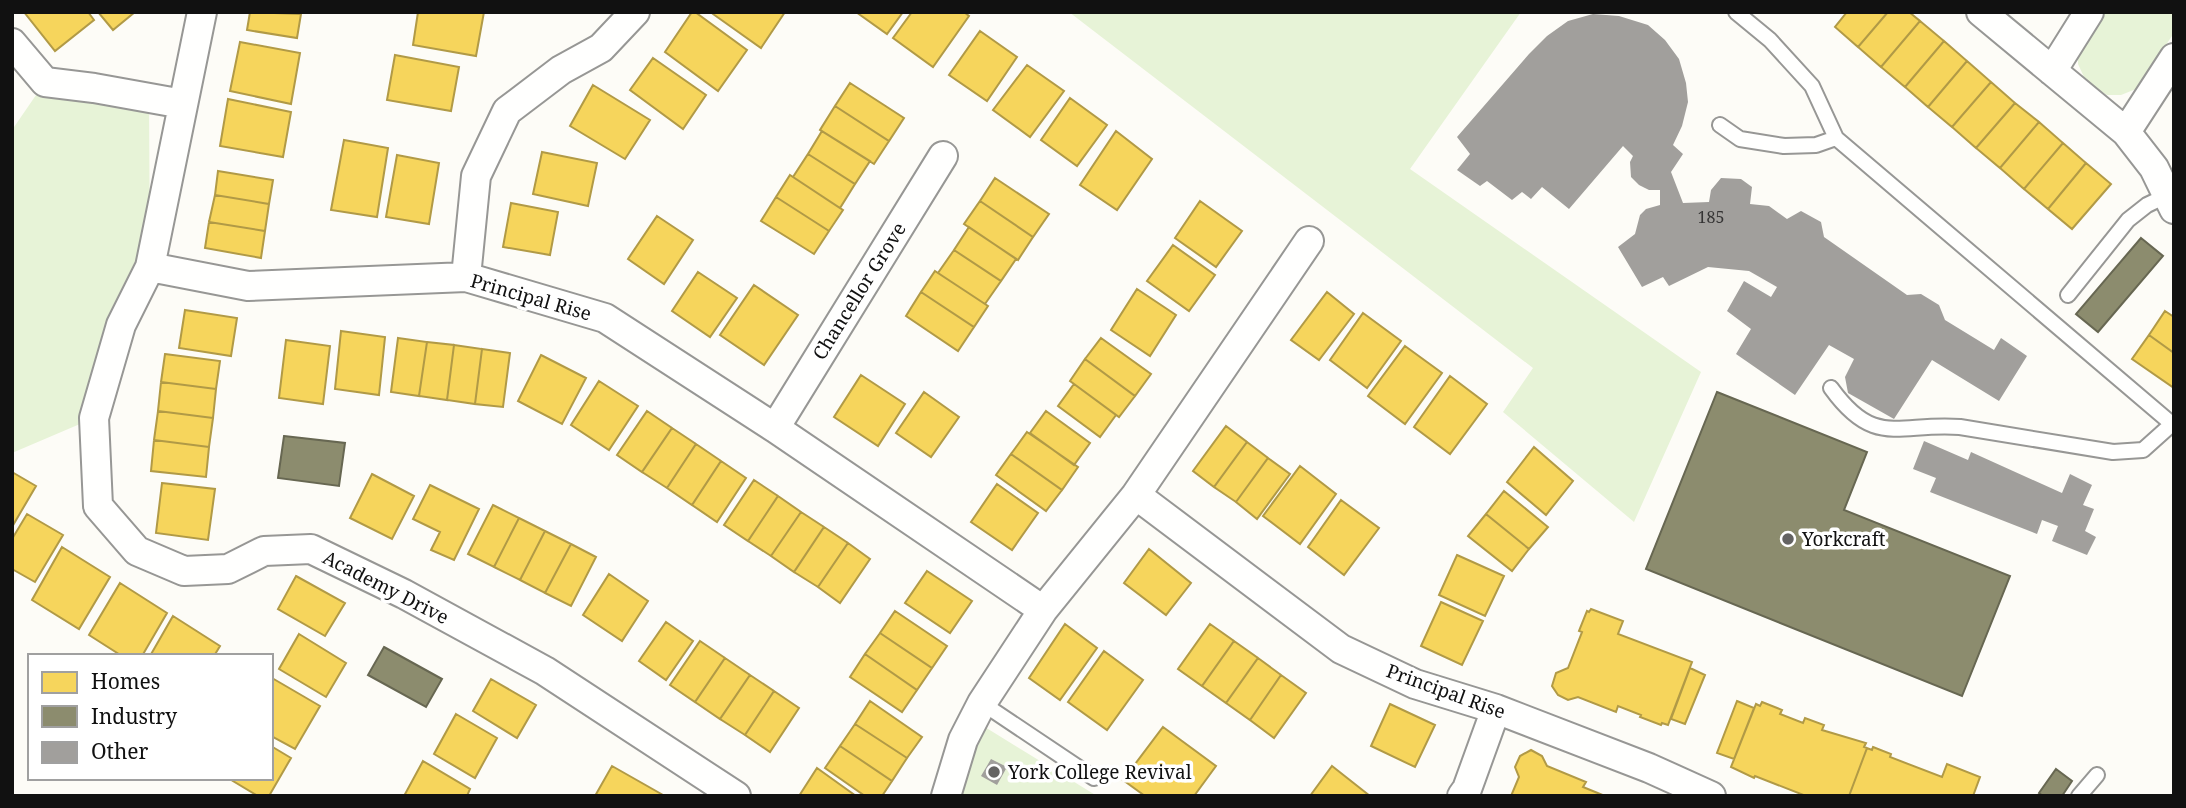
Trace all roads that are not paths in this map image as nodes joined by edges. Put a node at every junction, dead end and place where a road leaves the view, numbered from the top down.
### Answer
1 (202, 12) edge
2 (635, 12) edge
3 (1736, 12) edge
4 (1981, 12) edge
5 (2089, 12) edge
6 (12, 43) edge
7 (2174, 58) edge
8 (2052, 71) junction
9 (183, 104) junction
10 (1720, 125) dead end
11 (2126, 132) junction
12 (1836, 138) junction
13 (943, 156) dead end
14 (2171, 202) edge
15 (1309, 241) dead end
16 (150, 267) junction
17 (466, 277) junction
18 (2068, 295) dead end
19 (1831, 388) dead end
20 (2173, 424) edge
21 (775, 428) junction
22 (1136, 495) junction
23 (1043, 610) junction
24 (982, 703) junction
25 (1496, 709) junction
26 (2097, 775) dead end
27 (1094, 778) dead end
28 (736, 796) edge
29 (946, 796) edge
30 (1462, 796) edge
31 (1711, 796) edge
32 (2079, 796) edge

1 - 9 street
2 - 17 street
3 - 12 lane
4 - 8 street
5 - 8 street
6 - 9 street
7 - 11 street
8 - 11 street
9 - 16 street
10 - 12 lane
11 - 14 street
12 - 20 lane
13 - 21 street, Chancellor Grove
14 - 18 lane
15 - 22 street
16 - 17 street, Principal Rise
16 - 28 street, Academy Drive
17 - 21 street, Principal Rise
19 - 20 lane
21 - 23 street, Principal Rise
22 - 23 street
22 - 25 street, Principal Rise
23 - 24 street
24 - 27 lane
24 - 29 street
25 - 30 street
25 - 31 street, Principal Rise
26 - 32 lane

